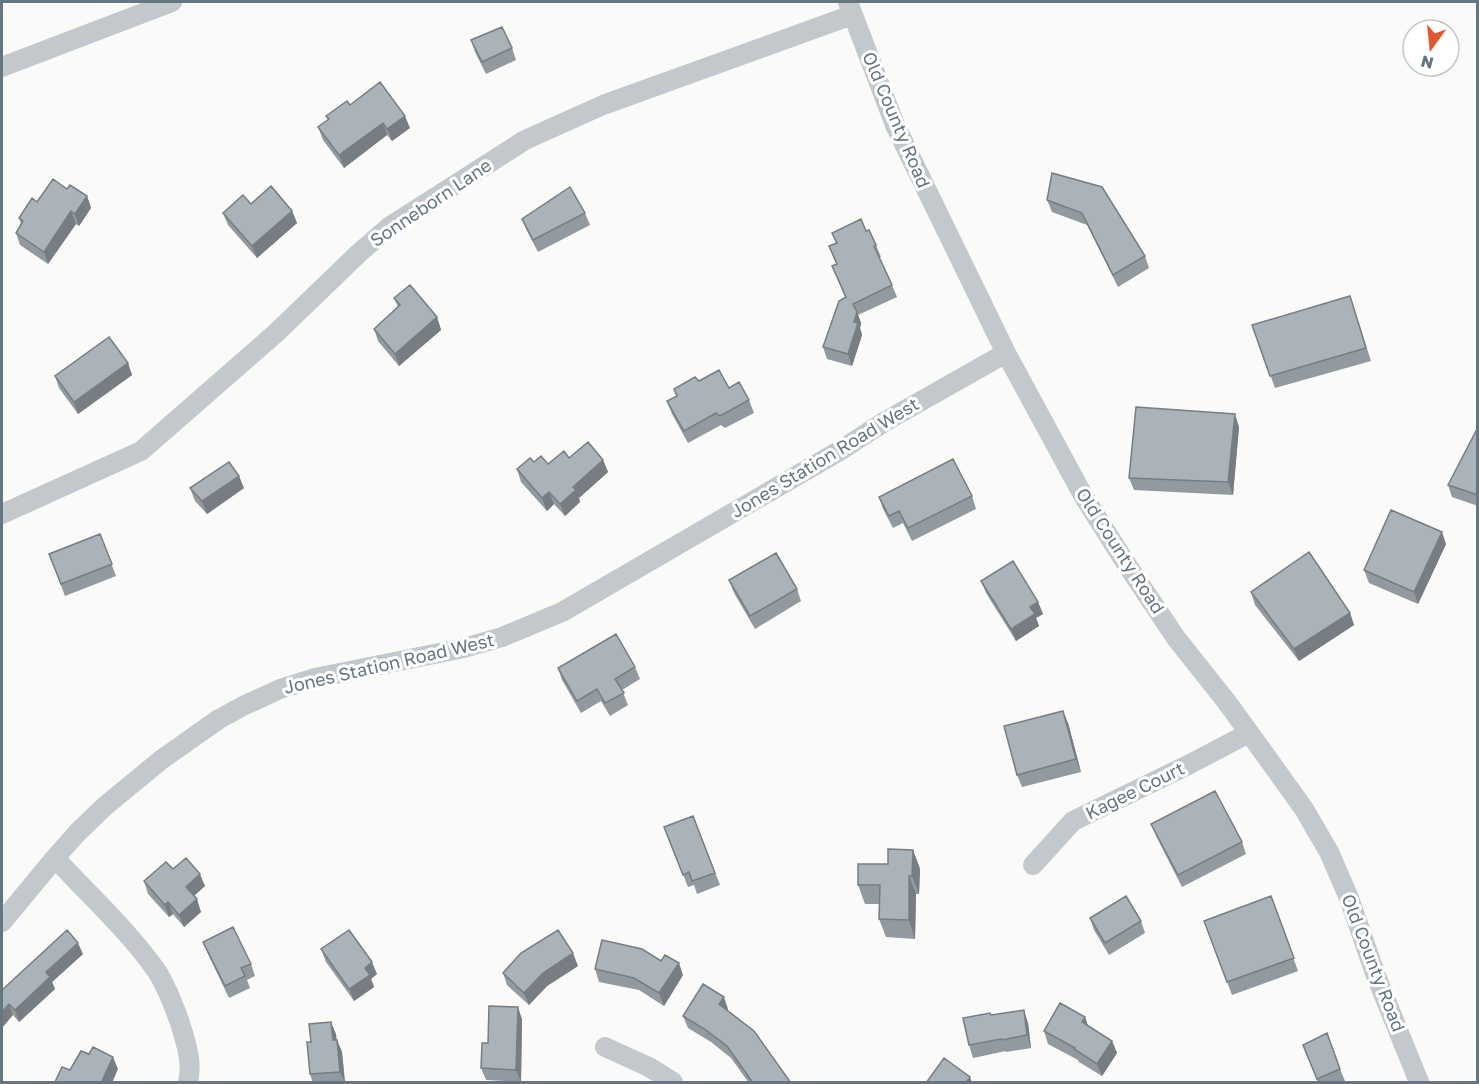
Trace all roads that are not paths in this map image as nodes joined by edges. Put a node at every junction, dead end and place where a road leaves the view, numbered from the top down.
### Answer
1 (172, 2) edge
2 (850, 8) edge
3 (3, 62) edge
4 (1006, 353) junction
5 (2, 514) edge
6 (1249, 733) junction
7 (55, 858) junction
8 (1033, 865) dead end
9 (2, 922) edge
10 (605, 1047) dead end
11 (188, 1083) edge
12 (673, 1083) edge
13 (1419, 1083) edge

1 - 3 street
2 - 4 street, Old County Road
2 - 5 street, Sonneborn Lane
4 - 6 street, Old County Road
4 - 7 street, Jones Station Road West
6 - 8 street, Kagee Court
6 - 13 street, Old County Road
7 - 9 street, Jones Station Road West
7 - 11 street
10 - 12 street

